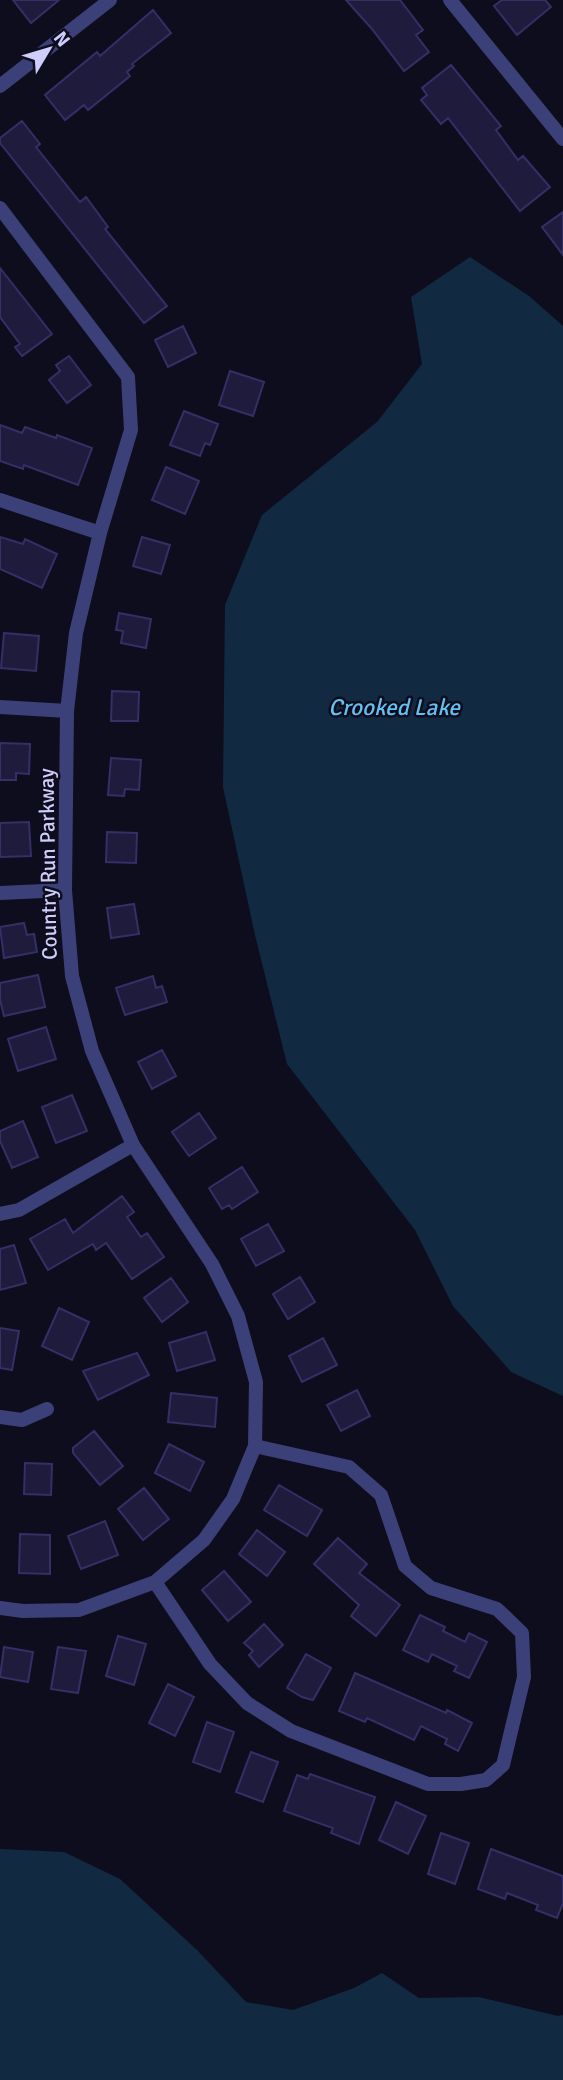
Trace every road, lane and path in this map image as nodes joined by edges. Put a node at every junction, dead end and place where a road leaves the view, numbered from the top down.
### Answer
1 (110, 0) edge
2 (453, 1) edge
3 (0, 86) edge
4 (563, 139) edge
5 (0, 208) edge
6 (0, 500) edge
7 (100, 533) junction
8 (0, 707) edge
9 (67, 710) junction
10 (65, 890) junction
11 (0, 892) edge
12 (133, 1145) junction
13 (0, 1214) edge
14 (47, 1409) dead end
15 (0, 1417) edge
16 (255, 1446) junction
17 (155, 1582) junction
18 (0, 1608) edge

1 - 3 street
2 - 4 street
5 - 7 street, Country Run Parkway
6 - 7 street
7 - 9 street, Country Run Parkway
8 - 9 street
9 - 10 street, Country Run Parkway
10 - 11 street
10 - 12 street, Country Run Parkway
12 - 13 street
12 - 16 street, Country Run Parkway
14 - 15 street
16 - 17 street, Country Run Parkway
16 - 17 street
17 - 18 street, Country Run Parkway

